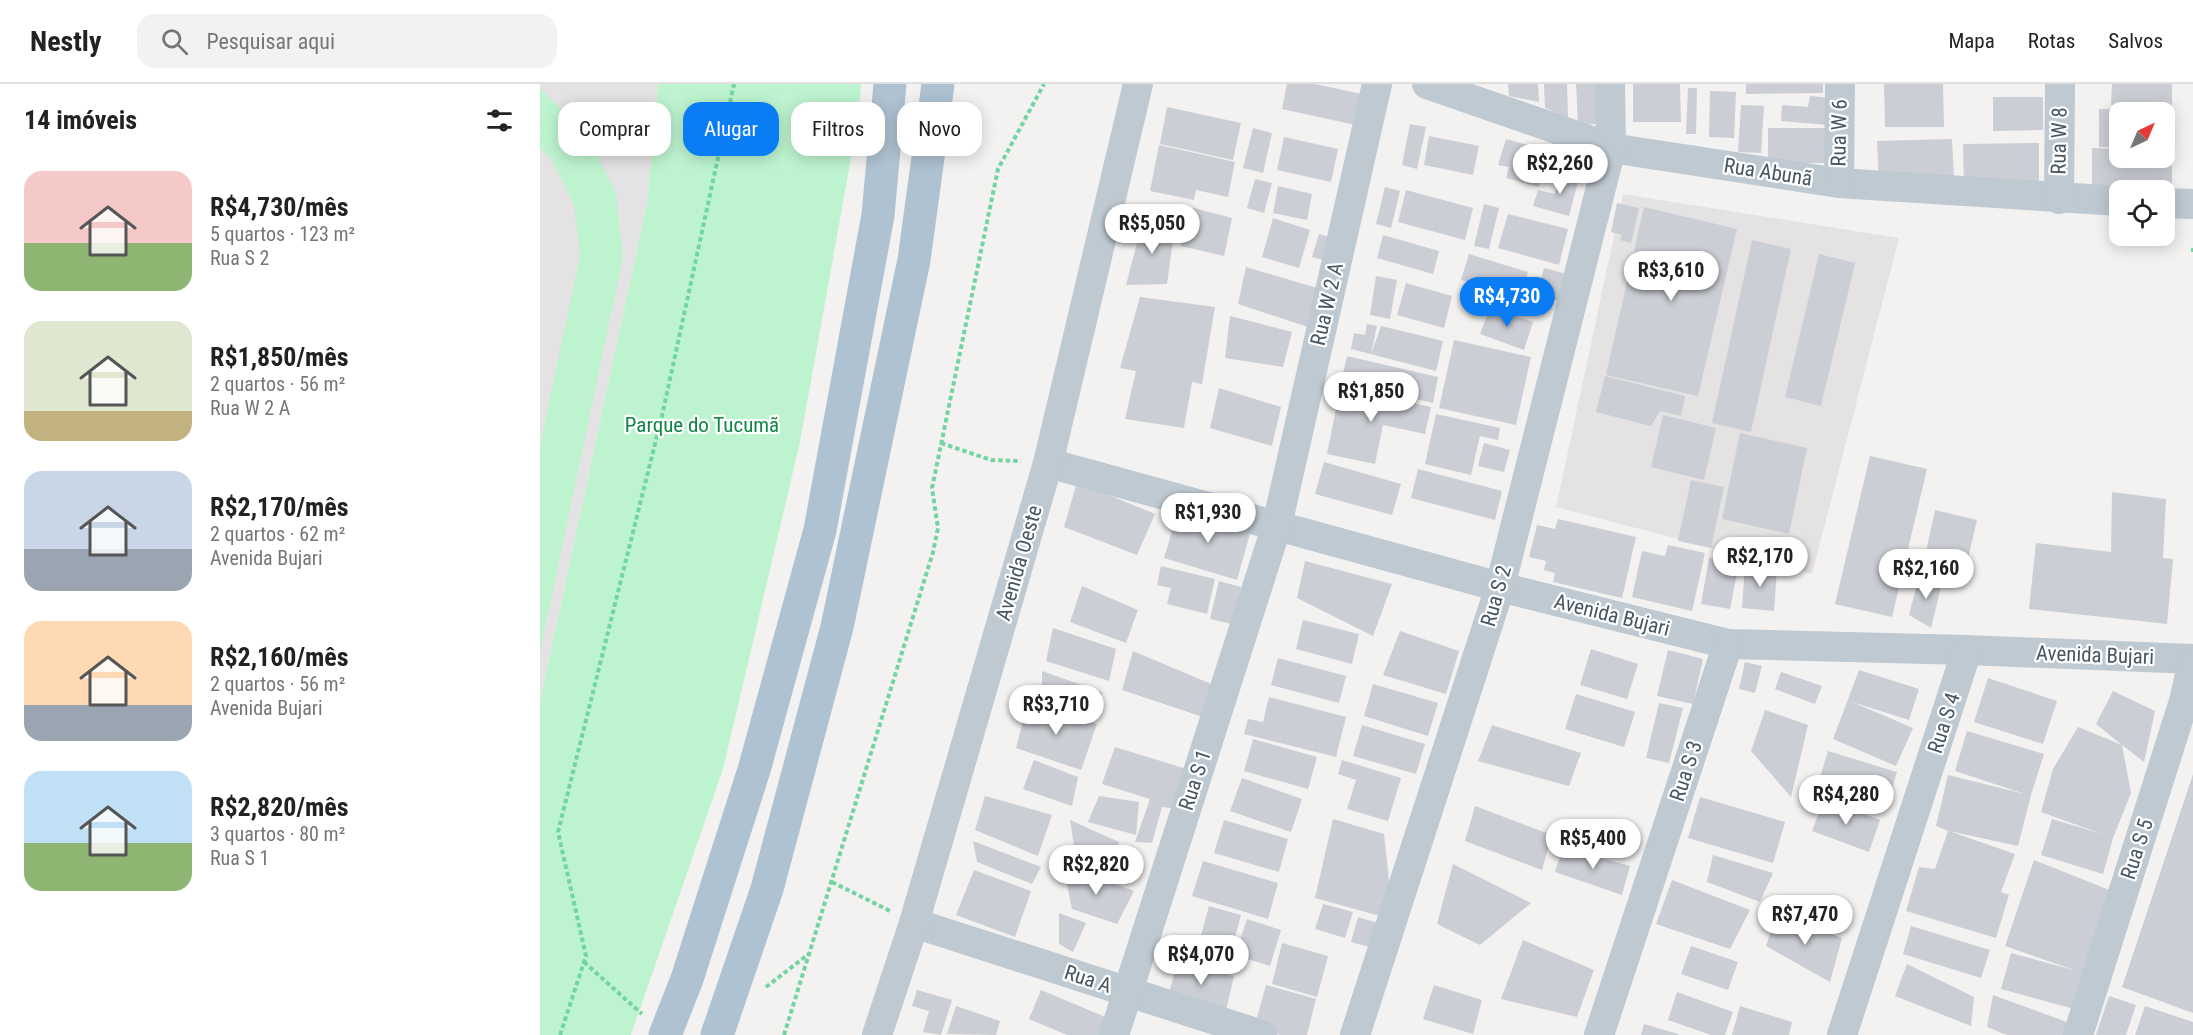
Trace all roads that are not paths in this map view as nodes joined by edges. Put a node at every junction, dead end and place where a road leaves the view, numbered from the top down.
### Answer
1 (890, 84) edge
2 (938, 84) edge
3 (1138, 84) edge
4 (1377, 84) edge
5 (1427, 84) edge
6 (1610, 84) edge
7 (1840, 84) edge
8 (2060, 84) edge
9 (1611, 148) junction
10 (1839, 183) junction
11 (2059, 199) junction
12 (2109, 201) edge
13 (2175, 203) edge
14 (2193, 204) edge
15 (1048, 463) junction
16 (1277, 525) junction
17 (1500, 587) junction
18 (1728, 644) junction
19 (1967, 650) junction
20 (2193, 660) edge
21 (914, 923) junction
22 (1127, 992) junction
23 (664, 1035) edge
24 (717, 1035) edge
25 (877, 1035) edge
26 (1114, 1035) edge
27 (1262, 1035) edge
28 (1355, 1035) edge
29 (1599, 1035) edge
30 (1842, 1035) edge
31 (2078, 1035) edge

1 - 23 main road
2 - 24 main road
3 - 15 street, Avenida Oeste
4 - 16 street, Rua W 2 A
5 - 9 street, Rua Abunã
6 - 9 street, Rua S 2
7 - 10 street, Rua W 6
8 - 11 street, Rua W 8
9 - 10 street, Rua Abunã
9 - 17 street, Rua S 2
10 - 11 street, Rua Abunã
11 - 12 street, Rua Abunã
13 - 14 street
15 - 16 street, Avenida Bujari
15 - 21 street, Avenida Oeste
16 - 17 street, Avenida Bujari
16 - 22 street, Rua S 1
17 - 18 street, Avenida Bujari
17 - 28 street, Rua S 2
18 - 19 street, Avenida Bujari
18 - 29 street, Rua S 3
19 - 20 street, Avenida Bujari
19 - 30 street, Rua S 4
20 - 31 street, Rua S 5
21 - 22 street, Rua A
21 - 25 street, Avenida Oeste
22 - 26 street, Rua S 1
22 - 27 street, Rua A

